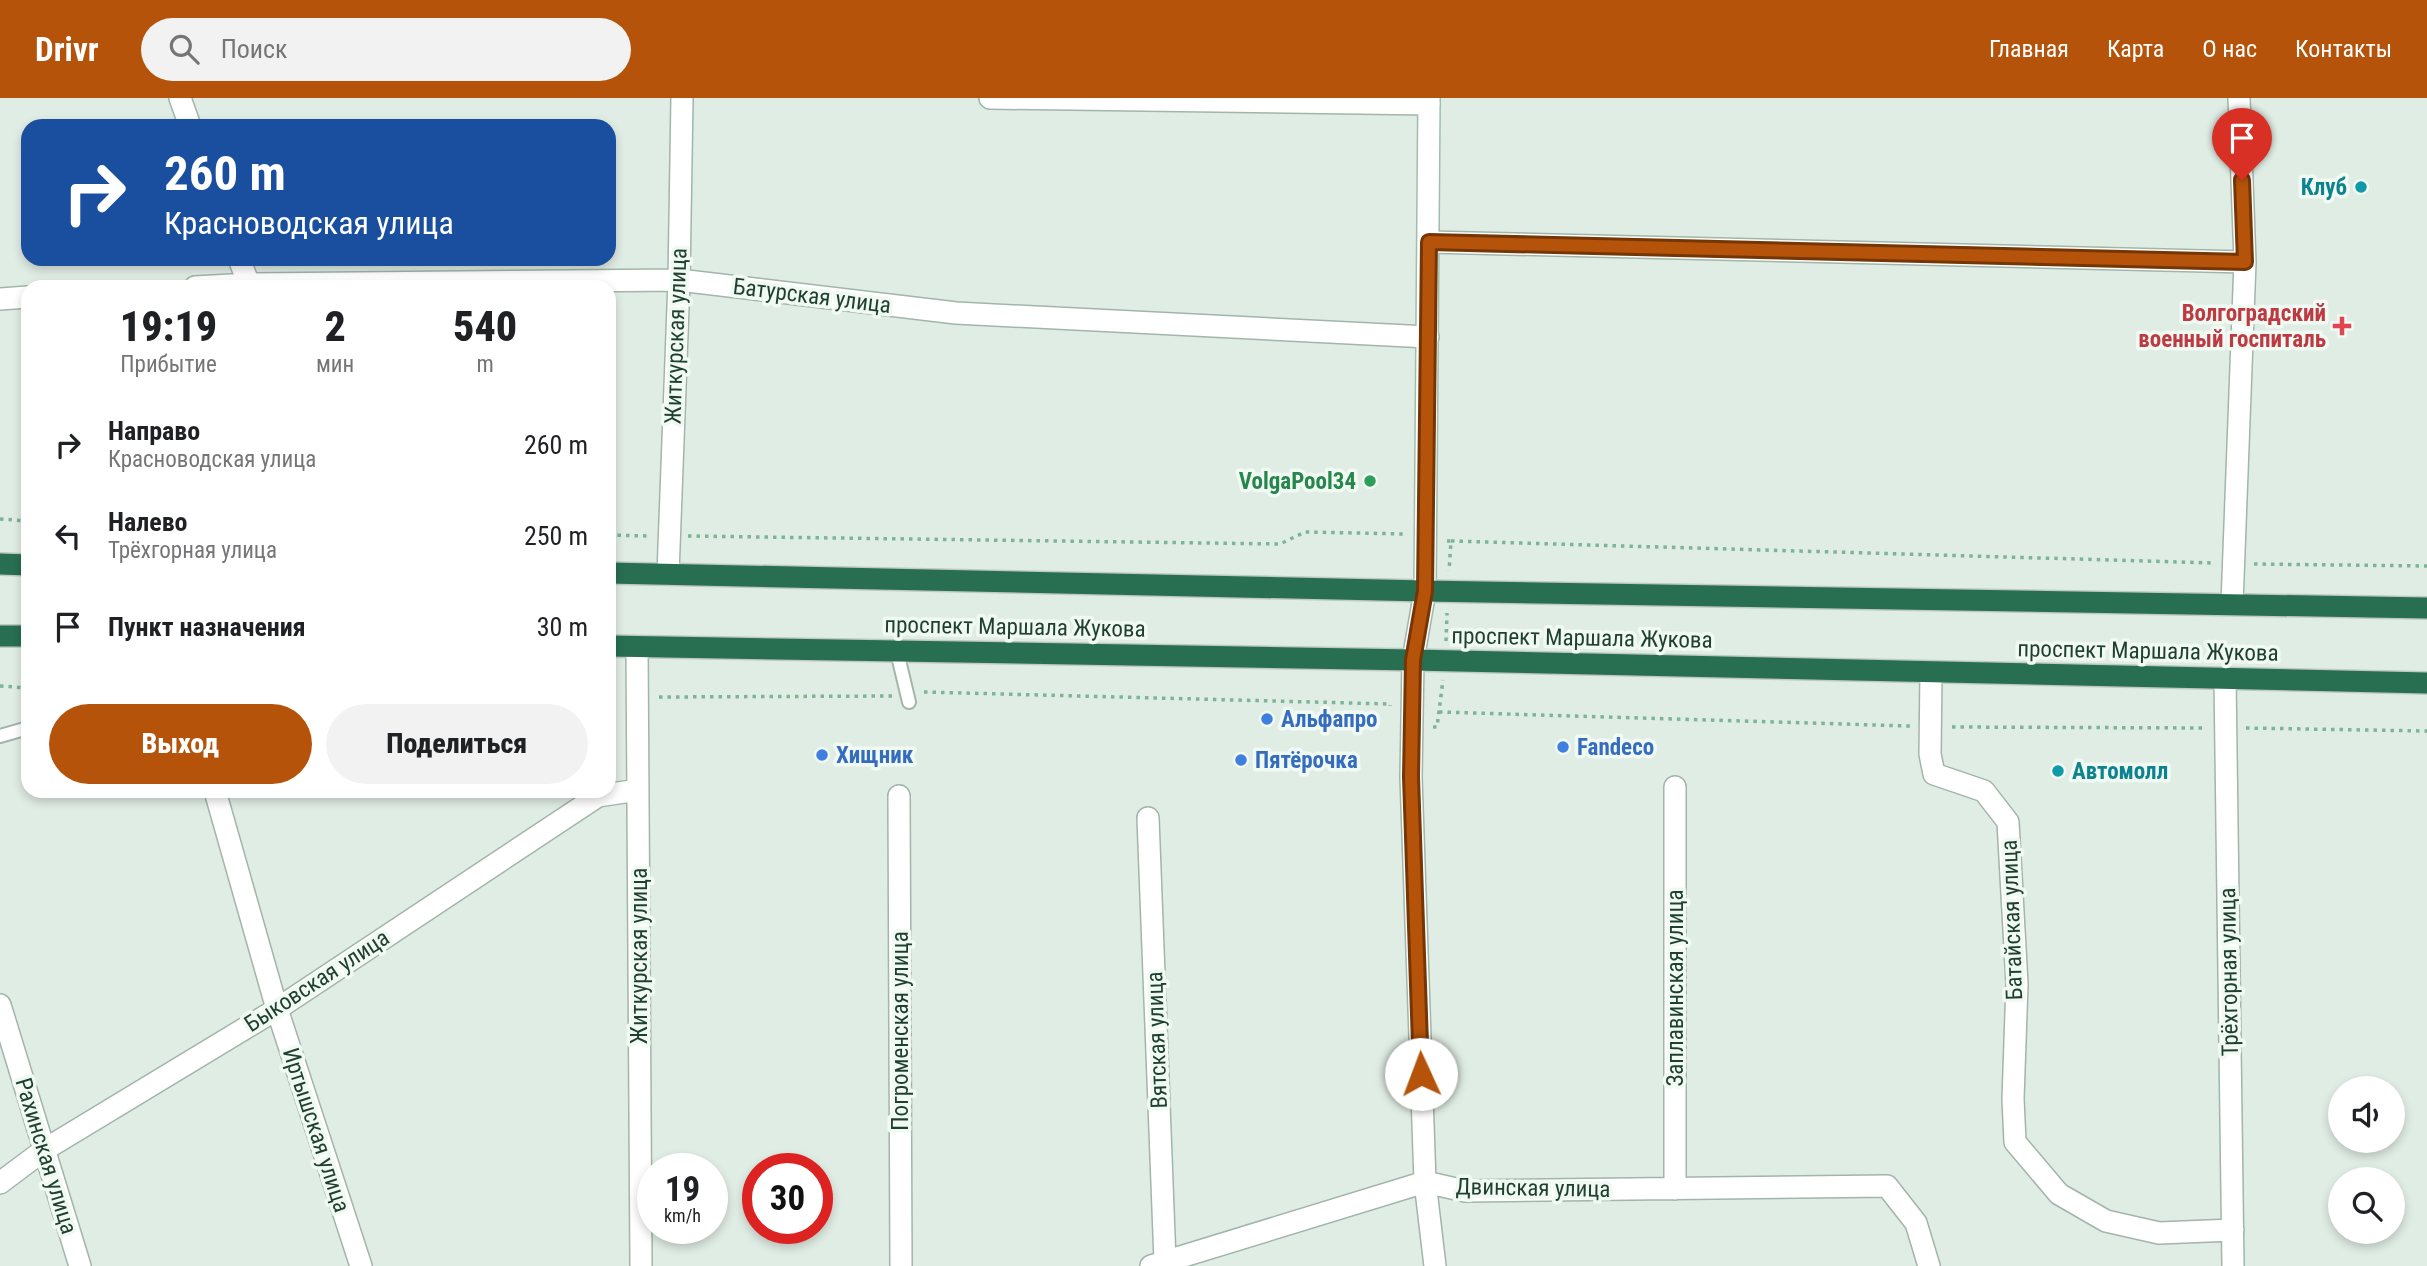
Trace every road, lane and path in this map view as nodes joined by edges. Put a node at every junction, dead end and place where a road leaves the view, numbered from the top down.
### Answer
1 (180, 98) edge
2 (681, 98) edge
3 (990, 98) edge
4 (2239, 98) edge
5 (1429, 101) edge
6 (188, 119) edge
7 (1429, 242) junction
8 (2245, 262) junction
9 (679, 280) junction
10 (616, 281) edge
11 (21, 298) edge
12 (0, 299) edge
13 (1428, 337) junction
14 (0, 519) edge
15 (21, 520) edge
16 (616, 535) edge
17 (669, 536) junction
18 (1426, 541) junction
19 (1451, 541) junction
20 (2234, 563) junction
21 (0, 564) edge
22 (21, 565) edge
23 (2427, 566) edge
24 (616, 573) edge
25 (668, 574) junction
26 (1425, 591) junction
27 (1448, 591) junction
28 (2232, 604) junction
29 (2427, 608) edge
30 (0, 636) edge
31 (21, 636) edge
32 (616, 646) edge
33 (637, 647) junction
34 (897, 652) junction
35 (1413, 660) junction
36 (1446, 662) junction
37 (1931, 673) junction
38 (2225, 678) junction
39 (2427, 683) edge
40 (0, 686) edge
41 (21, 688) edge
42 (637, 697) junction
43 (908, 697) junction
44 (1439, 712) junction
45 (1390, 717) dead end
46 (1930, 727) junction
47 (2226, 728) junction
48 (1412, 729) junction
49 (21, 730) edge
50 (2427, 732) edge
51 (0, 736) edge
52 (1675, 787) dead end
53 (638, 790) junction
54 (616, 793) edge
55 (899, 796) dead end
56 (217, 798) edge
57 (595, 798) edge
58 (1148, 818) dead end
59 (0, 1005) edge
60 (277, 1009) junction
61 (44, 1150) junction
62 (0, 1182) edge
63 (1425, 1182) junction
64 (1675, 1189) junction
65 (2233, 1230) junction
66 (1158, 1264) edge
67 (79, 1266) edge
68 (361, 1266) edge
69 (641, 1266) edge
70 (901, 1266) edge
71 (1435, 1266) edge
72 (1929, 1266) edge
73 (2232, 1266) edge

1 - 6 street
2 - 9 street, Житкурская улица
3 - 5 street
4 - 8 street
5 - 7 street
7 - 8 street
7 - 13 street
8 - 20 street
9 - 10 street, Батурская улица
9 - 13 street, Батурская улица
9 - 17 street, Житкурская улица
11 - 12 street
13 - 18 street
14 - 15 path
16 - 17 path
17 - 18 path
17 - 25 street, Житкурская улица
18 - 19 path
18 - 26 street
19 - 20 path
19 - 27 path
20 - 23 path
20 - 28 street
21 - 22 highway
24 - 25 highway, проспект Маршала Жукова
25 - 26 highway, проспект Маршала Жукова
26 - 27 highway, проспект Маршала Жукова
26 - 35 street
27 - 28 highway, проспект Маршала Жукова
27 - 36 path
28 - 29 highway, проспект Маршала Жукова
30 - 31 highway
32 - 33 highway, проспект Маршала Жукова
33 - 34 highway, проспект Маршала Жукова
33 - 42 street, Житкурская улица
34 - 35 highway, проспект Маршала Жукова
34 - 43 lane
35 - 36 highway, проспект Маршала Жукова
35 - 48 street
36 - 37 highway, проспект Маршала Жукова
36 - 44 path
37 - 38 highway, проспект Маршала Жукова
37 - 46 street, Батайская улица
38 - 39 highway, проспект Маршала Жукова
38 - 47 street, Трёхгорная улица
40 - 41 path
42 - 43 path
42 - 53 street, Житкурская улица
43 - 45 path
44 - 46 path
44 - 48 path
46 - 47 path
46 - 65 street, Батайская улица
47 - 50 path
47 - 65 street, Трёхгорная улица
48 - 63 street
49 - 51 lane
52 - 64 street, Заплавинская улица
53 - 54 street, Быковская улица
53 - 69 street, Житкурская улица
55 - 70 street, Погроменская улица
56 - 60 street, Иртышская улица
57 - 60 street, Быковская улица
58 - 66 street, Вятская улица
59 - 61 street, Рахинская улица
60 - 61 street, Быковская улица
60 - 68 street, Иртышская улица
61 - 62 street, Быковская улица
61 - 67 street, Рахинская улица
63 - 64 street, Двинская улица
63 - 66 street, Двинская улица
63 - 71 street
64 - 72 street, Двинская улица
65 - 73 street, Трёхгорная улица

